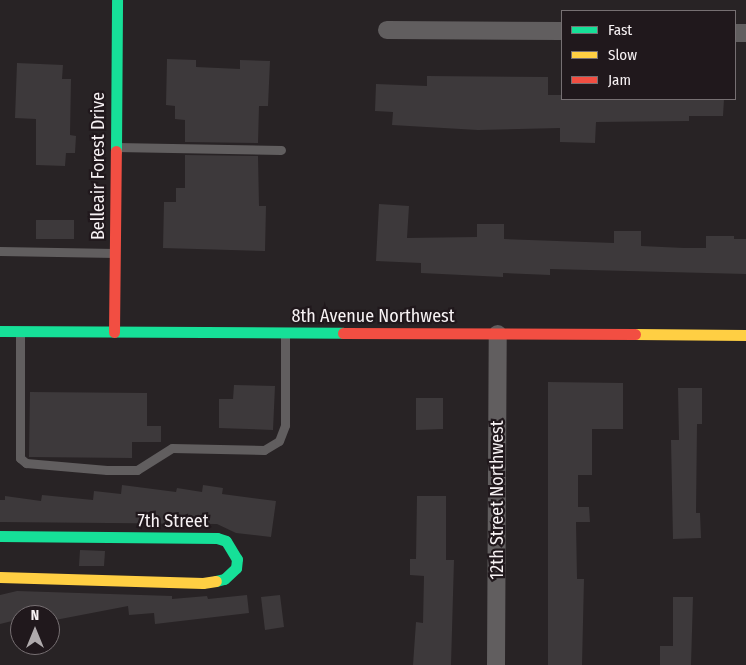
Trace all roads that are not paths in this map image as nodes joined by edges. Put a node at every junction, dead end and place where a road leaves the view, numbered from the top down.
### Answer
1 (117, 0) edge
2 (387, 30) dead end
3 (561, 32) edge
4 (116, 148) junction
5 (281, 150) dead end
6 (0, 251) edge
7 (115, 253) junction
8 (0, 331) edge
9 (20, 331) junction
10 (114, 332) junction
11 (285, 333) junction
12 (498, 334) junction
13 (746, 335) edge
14 (0, 536) edge
15 (0, 577) edge
16 (496, 665) edge

1 - 4 street, Belleair Forest Drive
2 - 3 street
4 - 5 lane
4 - 7 street, Belleair Forest Drive
6 - 7 lane
7 - 10 street, Belleair Forest Drive
8 - 9 street, 8th Avenue Northwest
9 - 10 street, 8th Avenue Northwest
9 - 11 lane
10 - 11 street, 8th Avenue Northwest
11 - 12 street, 8th Avenue Northwest
12 - 13 street, 8th Avenue Northwest
12 - 16 street, 12th Street Northwest
14 - 15 street, 7th Street

